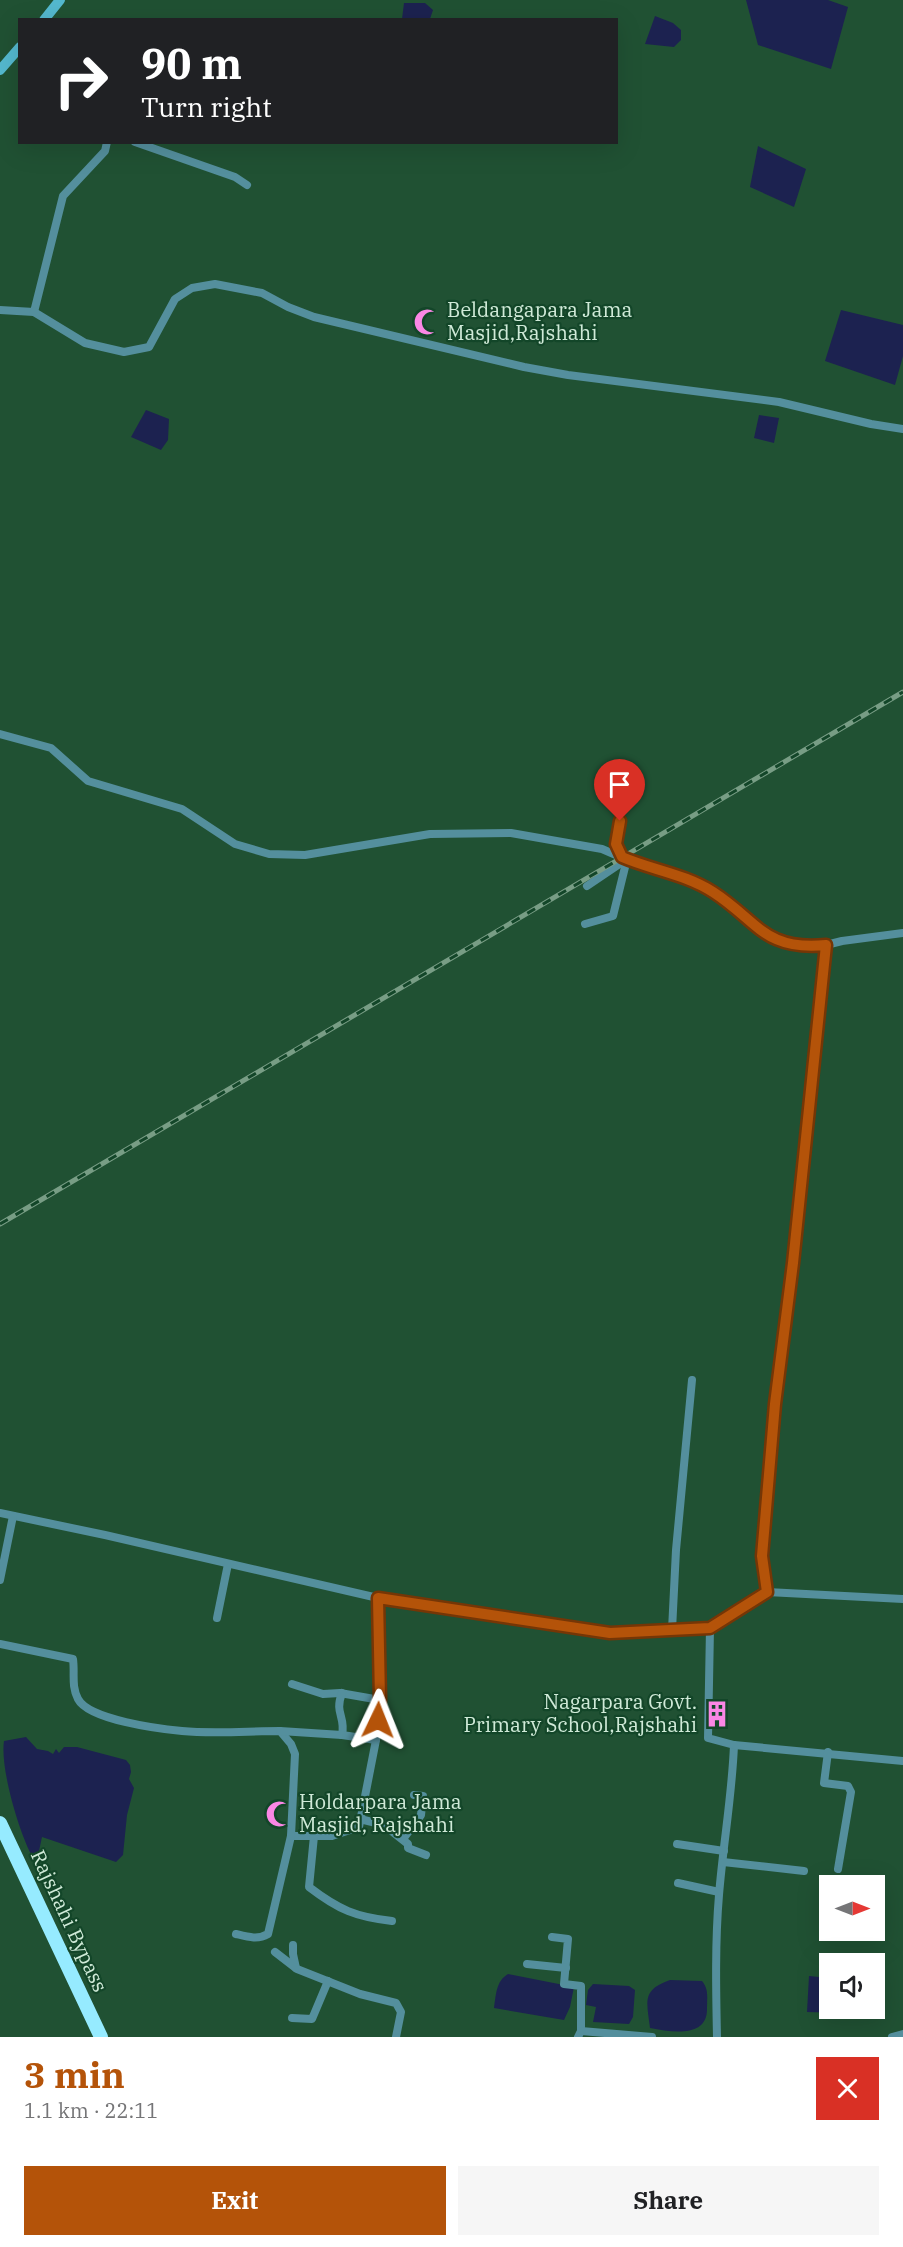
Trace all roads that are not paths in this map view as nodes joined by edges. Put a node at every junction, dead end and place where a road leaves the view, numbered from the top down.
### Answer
1 (60, 0) edge
2 (46, 18) edge
3 (18, 49) edge
4 (0, 70) edge
5 (107, 144) edge
6 (141, 144) edge
7 (247, 185) dead end
8 (0, 310) edge
9 (34, 312) junction
10 (903, 429) edge
11 (0, 734) edge
12 (620, 821) dead end
13 (624, 858) junction
14 (587, 886) dead end
15 (585, 924) dead end
16 (903, 933) edge
17 (826, 945) junction
18 (692, 1380) dead end
19 (0, 1513) edge
20 (13, 1515) junction
21 (228, 1564) junction
22 (0, 1580) edge
23 (767, 1592) junction
24 (378, 1598) junction
25 (903, 1599) edge
26 (217, 1618) dead end
27 (710, 1628) junction
28 (672, 1630) junction
29 (0, 1644) edge
30 (292, 1684) dead end
31 (342, 1694) junction
32 (380, 1700) junction
33 (280, 1731) junction
34 (342, 1735) junction
35 (376, 1740) junction
36 (734, 1745) junction
37 (828, 1752) junction
38 (903, 1761) edge
39 (414, 1795) dead end
40 (360, 1819) junction
41 (0, 1823) edge
42 (291, 1836) junction
43 (314, 1836) junction
44 (403, 1839) junction
45 (677, 1844) dead end
46 (724, 1851) junction
47 (426, 1855) dead end
48 (723, 1862) junction
49 (838, 1869) dead end
50 (804, 1871) dead end
51 (678, 1883) dead end
52 (719, 1892) junction
53 (393, 1921) dead end
54 (236, 1934) dead end
55 (552, 1937) dead end
56 (293, 1945) dead end
57 (275, 1952) dead end
58 (527, 1964) dead end
59 (566, 1968) junction
60 (297, 1969) junction
61 (328, 1981) junction
62 (292, 2018) dead end
63 (579, 2034) edge
64 (903, 2034) edge
65 (101, 2037) edge
66 (396, 2037) edge
67 (652, 2037) edge
68 (717, 2037) edge
69 (892, 2037) edge

1 - 2 street
3 - 4 street
5 - 9 street
6 - 7 street
8 - 9 street
9 - 10 street
11 - 13 street
12 - 13 street
13 - 14 street
13 - 15 street
13 - 17 street
16 - 17 street
17 - 23 street
18 - 28 street
19 - 20 street
20 - 21 street
20 - 22 street
21 - 24 street
21 - 26 street
23 - 25 street
23 - 27 street
24 - 28 street
24 - 32 street
27 - 28 street
27 - 36 street
29 - 33 street
30 - 31 street
31 - 32 street
31 - 34 street
32 - 35 street
33 - 34 street
33 - 42 street
34 - 35 street
35 - 40 street
36 - 37 street
36 - 46 street
37 - 38 street
37 - 49 street
39 - 44 street
40 - 43 street
40 - 44 street
41 - 65 highway, Rajshahi Bypass
42 - 43 street
42 - 54 street
43 - 53 street
44 - 47 street
45 - 46 street
46 - 48 street
48 - 50 street
48 - 52 street
51 - 52 street
52 - 68 street
55 - 59 street
56 - 60 street
57 - 60 street
58 - 59 street
59 - 63 street
60 - 61 street
61 - 62 street
61 - 66 street
63 - 67 street
64 - 69 street

